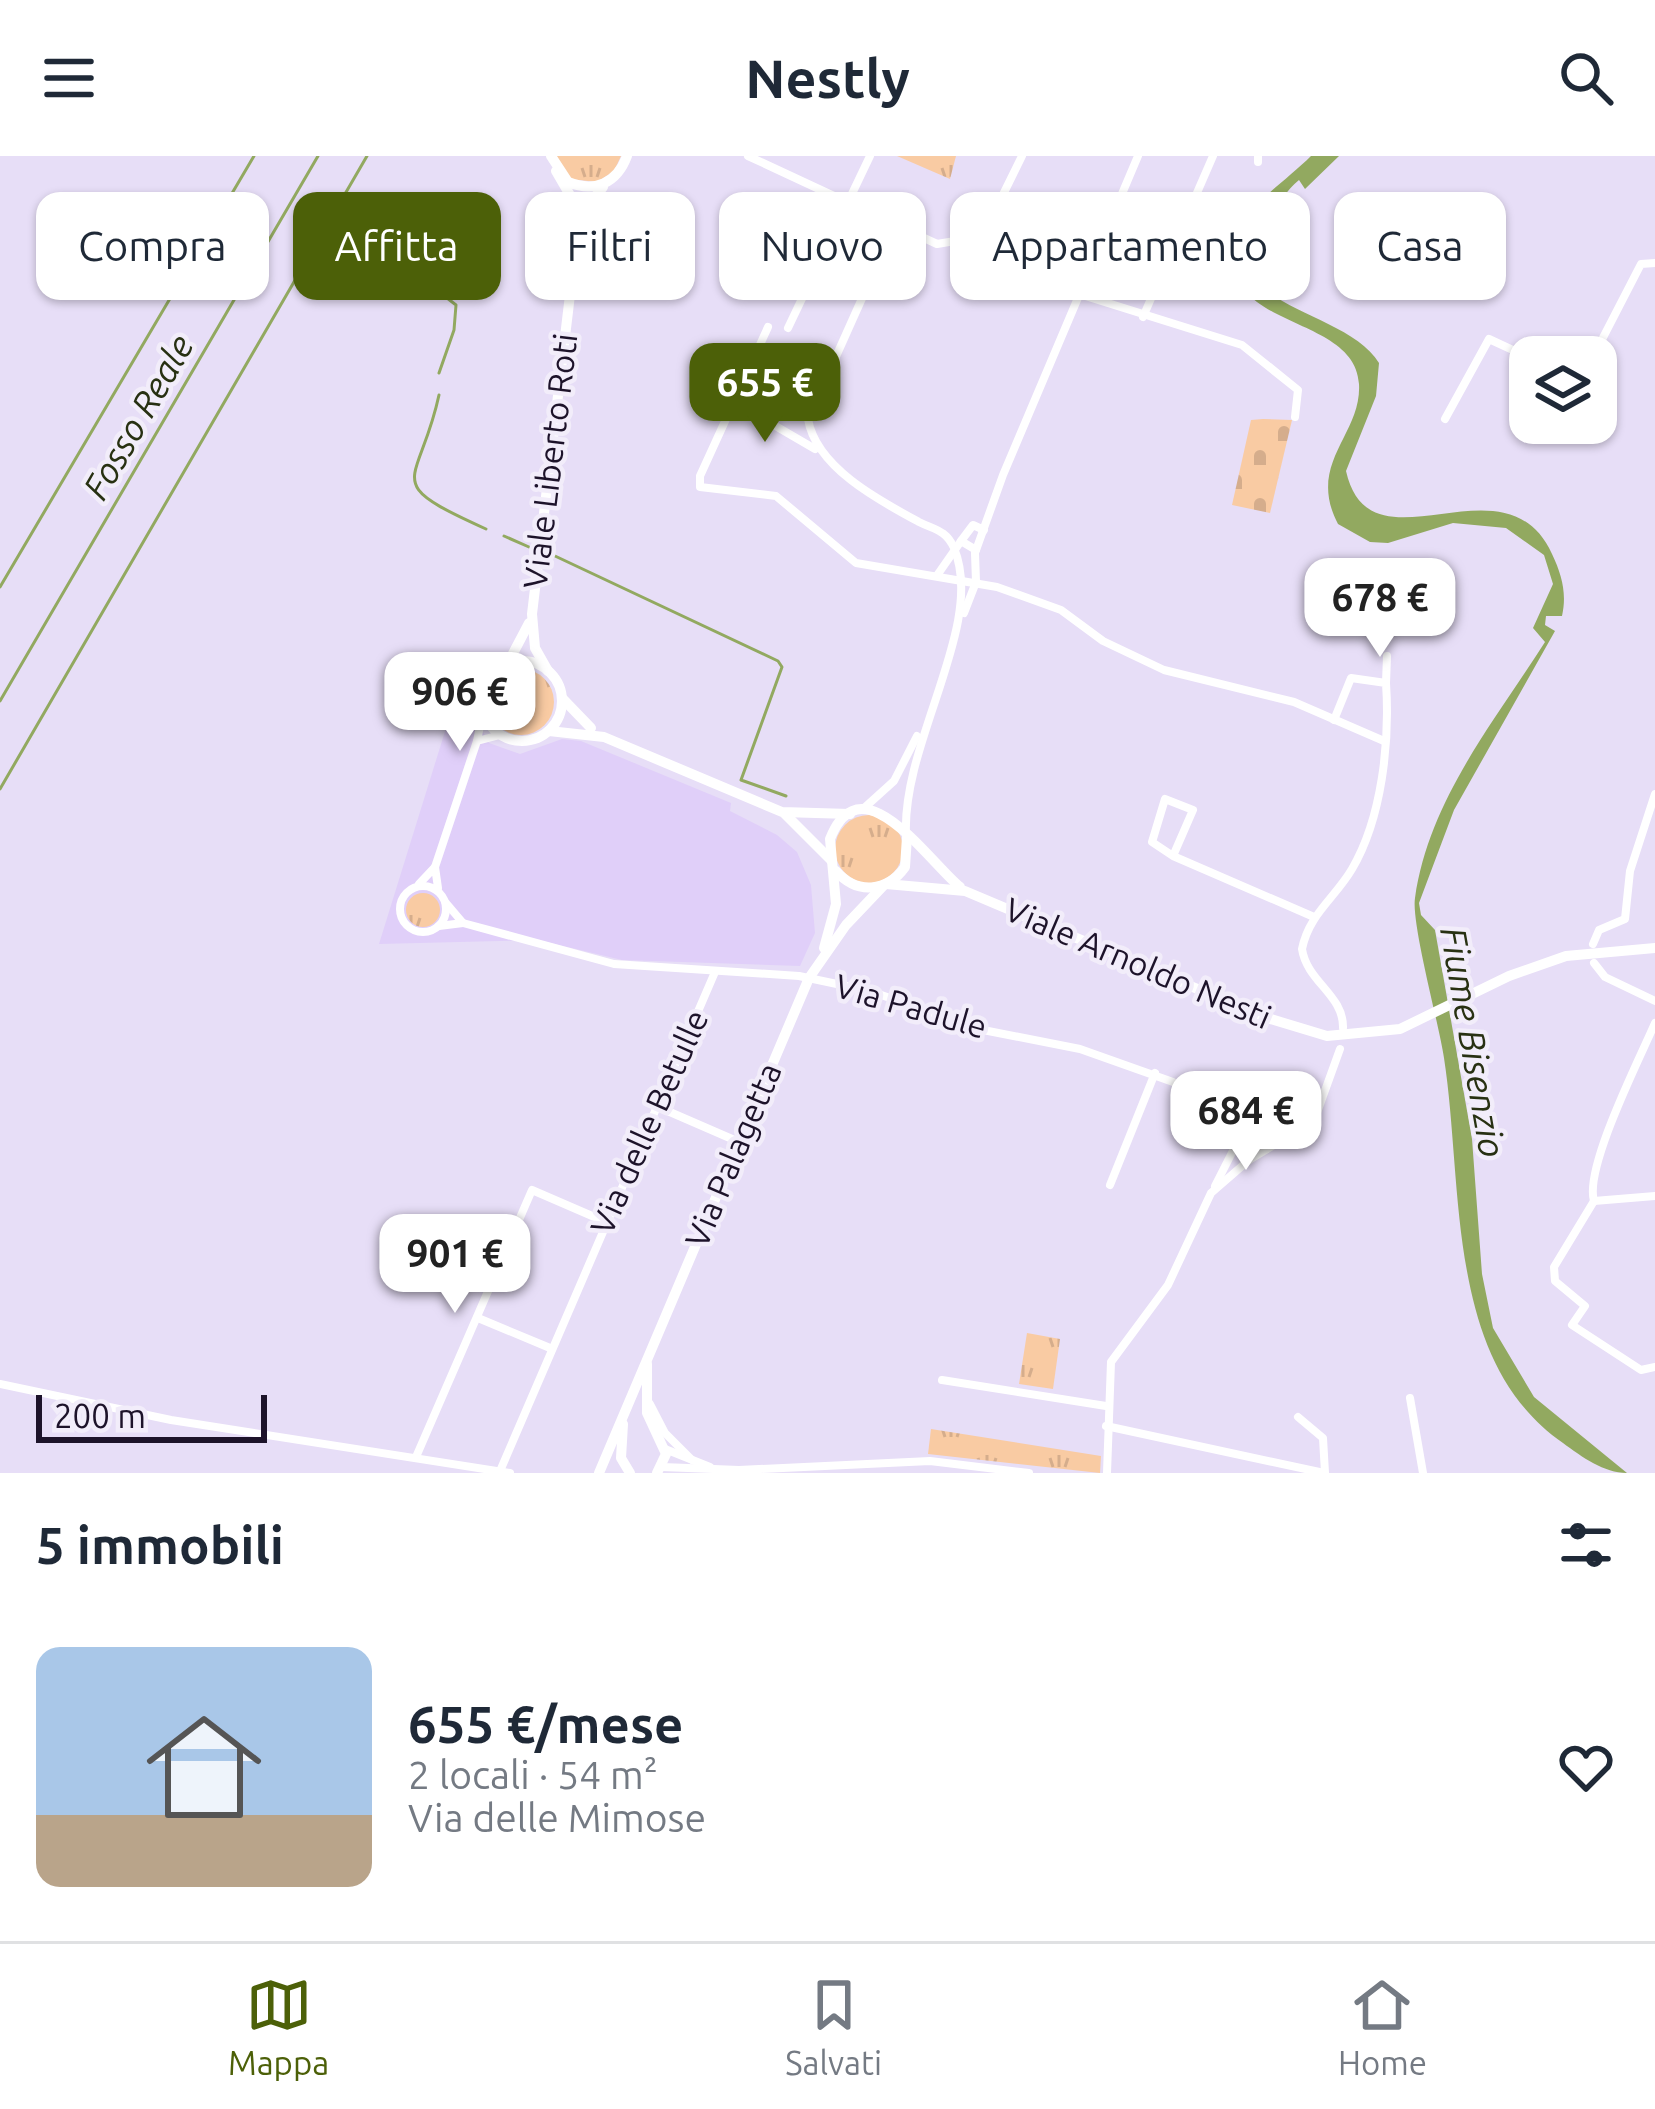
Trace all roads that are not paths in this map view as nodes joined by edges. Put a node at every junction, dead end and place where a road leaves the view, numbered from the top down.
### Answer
1 (550, 156) edge
2 (748, 156) edge
3 (870, 156) edge
4 (1022, 156) edge
5 (1138, 156) edge
6 (1213, 156) edge
7 (624, 164) edge
8 (556, 171) junction
9 (568, 192) edge
10 (600, 192) edge
11 (822, 192) edge
12 (853, 192) edge
13 (1006, 192) edge
14 (1122, 192) edge
15 (1655, 263) edge
16 (569, 300) edge
17 (801, 300) edge
18 (860, 300) edge
19 (1076, 300) edge
20 (1095, 300) edge
21 (1143, 317) junction
22 (768, 327) dead end
23 (788, 328) dead end
24 (1604, 336) edge
25 (1509, 348) edge
26 (734, 402) junction
27 (1295, 417) dead end
28 (1445, 419) dead end
29 (818, 451) junction
30 (984, 530) junction
31 (962, 541) junction
32 (976, 550) junction
33 (956, 552) junction
34 (937, 575) junction
35 (963, 581) junction
36 (976, 582) junction
37 (532, 614) junction
38 (960, 619) junction
39 (1387, 656) dead end
40 (508, 663) junction
41 (548, 670) junction
42 (1386, 683) junction
43 (561, 693) junction
44 (483, 711) junction
45 (1334, 720) junction
46 (924, 724) junction
47 (549, 730) junction
48 (500, 735) junction
49 (604, 736) junction
50 (477, 741) junction
51 (1384, 741) junction
52 (1655, 794) edge
53 (782, 812) junction
54 (856, 812) junction
55 (906, 834) junction
56 (1173, 856) junction
57 (832, 863) junction
58 (435, 867) junction
59 (885, 885) junction
60 (417, 886) junction
61 (965, 891) junction
62 (443, 898) junction
63 (1314, 917) junction
64 (463, 922) junction
65 (438, 927) junction
66 (1593, 944) dead end
67 (1655, 948) edge
68 (821, 957) junction
69 (1594, 963) dead end
70 (715, 973) junction
71 (808, 978) junction
72 (1655, 1001) edge
73 (1655, 1023) edge
74 (1343, 1028) dead end
75 (1340, 1049) dead end
76 (1155, 1073) junction
77 (656, 1106) junction
78 (1242, 1133) junction
79 (739, 1142) junction
80 (1267, 1149) junction
81 (1110, 1185) dead end
82 (1211, 1193) junction
83 (1655, 1196) edge
84 (1594, 1201) junction
85 (606, 1222) junction
86 (478, 1318) junction
87 (550, 1348) junction
88 (648, 1355) junction
89 (1655, 1367) edge
90 (942, 1380) dead end
91 (0, 1384) edge
92 (644, 1393) junction
93 (1410, 1398) dead end
94 (1106, 1406) junction
95 (623, 1415) junction
96 (1298, 1417) dead end
97 (1106, 1426) junction
98 (654, 1436) junction
99 (623, 1449) junction
100 (664, 1449) junction
101 (416, 1457) junction
102 (692, 1460) junction
103 (711, 1468) junction
104 (659, 1470) edge
105 (505, 1472) edge
106 (1021, 1472) edge
107 (603, 1473) edge
108 (630, 1473) edge
109 (1107, 1473) edge
110 (1324, 1473) edge
111 (1423, 1473) edge

1 - 8 street, Viale Liberto Roti
2 - 11 street
3 - 12 street
4 - 13 street
5 - 14 street
6 - 21 street
7 - 8 street, Viale Liberto Roti
7 - 10 street, Viale Liberto Roti
8 - 9 street, Viale Liberto Roti
15 - 24 street
16 - 37 street, Viale Liberto Roti
17 - 23 street
18 - 29 street
19 - 30 street
20 - 21 street
21 - 27 street
22 - 26 street
25 - 28 street
26 - 29 street
26 - 34 street
29 - 33 street
30 - 31 street
30 - 32 street
31 - 32 street
31 - 33 street
32 - 36 street
33 - 34 street
33 - 35 street, Via Palagetta
34 - 35 street
35 - 36 street
35 - 38 street, Via Palagetta
36 - 38 street, Via Palagetta
36 - 45 street
37 - 40 street, Viale Liberto Roti
37 - 41 street, Viale Liberto Roti
38 - 46 street, Via Palagetta
39 - 42 street
40 - 41 street
40 - 44 street
41 - 43 street
42 - 45 street
42 - 51 street
43 - 47 street
43 - 49 street
44 - 48 street
44 - 50 street
45 - 51 street
46 - 54 street, Via Palagetta
46 - 55 street, Via Palagetta
47 - 48 street
47 - 49 street
48 - 50 street
49 - 53 street
50 - 58 street
51 - 63 street
52 - 66 street
53 - 54 street
53 - 57 street
54 - 55 street
54 - 57 street, Via Palagetta
55 - 59 street, Via Palagetta
55 - 61 street, Viale Arnoldo Nesti
56 - 56 street
56 - 63 street
57 - 59 street
57 - 68 street, Via Palagetta
58 - 60 street
58 - 62 street
59 - 61 street, Viale Arnoldo Nesti
59 - 68 street, Via Palagetta
60 - 62 street
60 - 65 street
61 - 67 street, Viale Arnoldo Nesti
62 - 64 street
62 - 65 street
63 - 74 street
64 - 65 street
64 - 70 street, Via Padule
68 - 71 street, Via Palagetta
69 - 72 street
70 - 71 street, Via Padule
70 - 77 street, Via delle Betulle
71 - 76 street, Via Padule
71 - 79 street, Via Palagetta
73 - 84 street
75 - 80 street
76 - 78 street, Via Padule
76 - 81 street
77 - 79 street
77 - 85 street, Via delle Betulle
78 - 80 street, Via Padule
78 - 82 street
79 - 88 street, Via Palagetta
80 - 82 street
82 - 94 street
83 - 84 street
84 - 89 street
85 - 86 street
85 - 87 street, Via delle Betulle
86 - 87 street
86 - 101 street
87 - 105 street, Via delle Betulle
88 - 92 street, Via Palagetta
88 - 95 street, Via Palagetta
90 - 94 street
91 - 101 street
92 - 98 street, Via Palagetta
92 - 102 street
93 - 111 street
94 - 97 street
95 - 99 street, Via Palagetta
95 - 107 street, Via Palagetta
96 - 110 street
97 - 109 street
97 - 110 street
98 - 99 street
98 - 100 street, Via Palagetta
99 - 107 street, Via Palagetta
99 - 108 street, Via Palagetta
100 - 102 street
100 - 104 street
101 - 105 street
102 - 103 street
103 - 104 street
103 - 106 street

